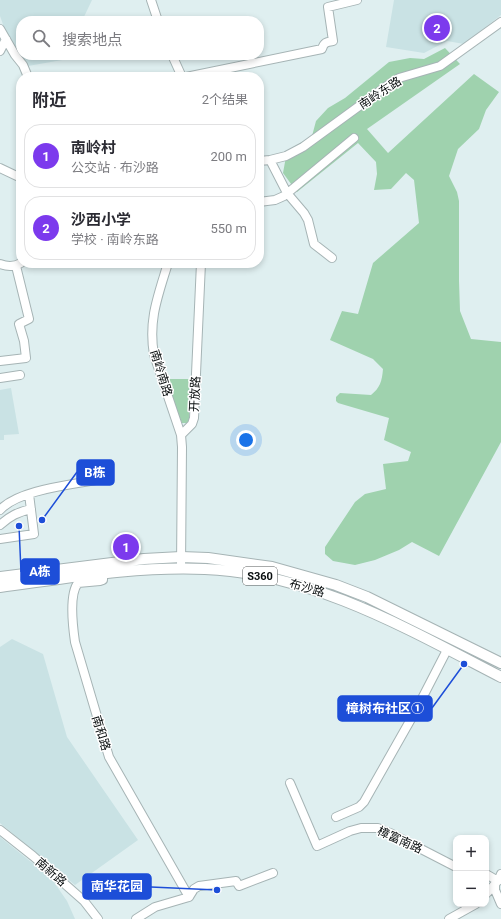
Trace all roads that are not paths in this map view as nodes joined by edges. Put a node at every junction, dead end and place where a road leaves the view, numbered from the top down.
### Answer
1 (151, 0) edge
2 (357, 0) edge
3 (156, 16) edge
4 (501, 22) edge
5 (0, 29) edge
6 (6, 39) junction
7 (0, 51) edge
8 (16, 57) edge
9 (18, 60) edge
10 (174, 60) edge
11 (26, 72) edge
12 (180, 72) edge
13 (210, 72) edge
14 (354, 138) dead end
15 (270, 160) junction
16 (264, 161) edge
17 (0, 168) edge
18 (16, 176) edge
19 (287, 193) junction
20 (264, 201) edge
21 (332, 258) dead end
22 (0, 264) edge
23 (16, 265) edge
24 (20, 268) edge
25 (166, 268) edge
26 (201, 268) edge
27 (0, 362) edge
28 (20, 375) dead end
29 (0, 378) edge
30 (181, 434) junction
31 (96, 480) dead end
32 (29, 494) junction
33 (31, 509) junction
34 (0, 510) edge
35 (0, 525) edge
36 (0, 539) edge
37 (181, 557) junction
38 (181, 568) junction
39 (103, 574) junction
40 (0, 577) edge
41 (0, 588) edge
42 (449, 650) junction
43 (501, 663) edge
44 (501, 677) edge
45 (290, 783) dead end
46 (369, 804) dead end
47 (336, 817) dead end
48 (0, 830) edge
49 (453, 866) edge
50 (273, 873) dead end
51 (489, 876) edge
52 (498, 880) edge
53 (489, 890) edge
54 (189, 897) junction
55 (501, 904) edge
56 (471, 907) edge
57 (98, 919) edge
58 (136, 919) edge
59 (449, 919) edge

1 - 3 street
2 - 13 street
4 - 15 street, 南岭东路
5 - 6 street
6 - 7 street
6 - 8 street
9 - 11 street
10 - 12 street
14 - 19 street
15 - 16 street, 南岭东路
15 - 19 street
17 - 18 street
19 - 20 street
19 - 21 street
22 - 23 street
24 - 27 street
25 - 30 street, 南岭南路
26 - 30 street, 开放路
28 - 29 street
30 - 37 street
31 - 32 street
32 - 33 street
32 - 34 street
33 - 35 street
33 - 36 street
37 - 38 street
37 - 40 main road, 布沙路 / S360
37 - 43 main road, 布沙路 / S360
38 - 39 main road, 布沙路 / S360
38 - 42 main road, 布沙路 / S360
39 - 41 main road, 布沙路 / S360
39 - 54 street, 南和路
42 - 44 main road, 布沙路 / S360
42 - 46 street
42 - 47 street
45 - 49 street, 樟富南路
48 - 57 street, 南新路
50 - 54 street
51 - 52 street
52 - 53 street
52 - 55 street
54 - 58 street
56 - 59 street

